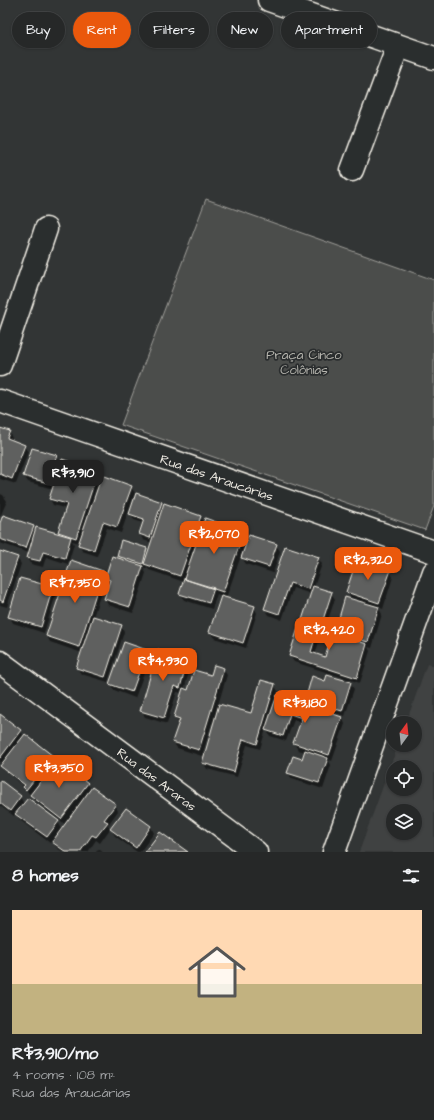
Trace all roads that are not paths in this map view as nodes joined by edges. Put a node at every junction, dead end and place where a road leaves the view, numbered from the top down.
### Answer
1 (269, 0) edge
2 (398, 46) junction
3 (434, 58) edge
4 (352, 170) dead end
5 (46, 229) dead end
6 (0, 365) edge
7 (0, 401) edge
8 (434, 552) edge
9 (434, 572) edge
10 (0, 662) edge
11 (256, 852) edge
12 (334, 852) edge

1 - 2 street
2 - 3 street
2 - 4 street
5 - 6 street
7 - 8 street, Rua das Araucárias
9 - 12 street
10 - 11 street, Rua das Araras

